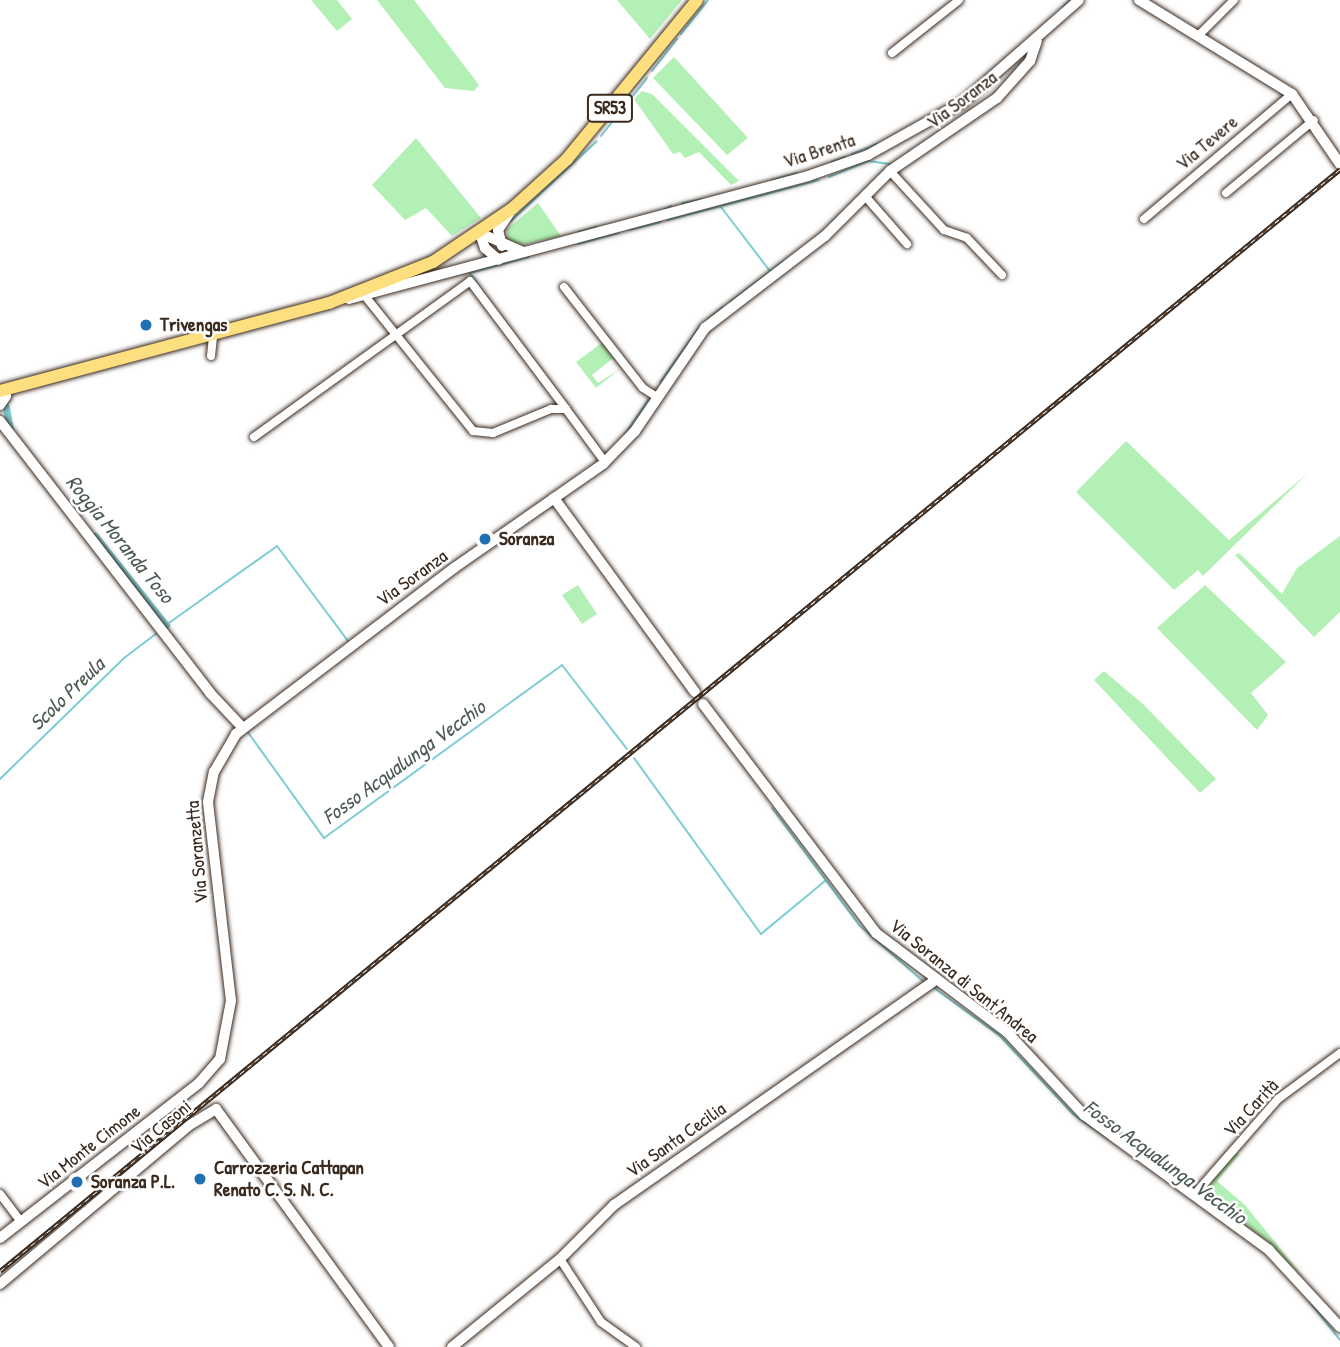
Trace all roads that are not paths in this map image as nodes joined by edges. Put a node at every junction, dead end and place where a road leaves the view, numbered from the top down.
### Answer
1 (697, 0) edge
2 (943, 0) edge
3 (959, 0) edge
4 (1079, 0) edge
5 (1139, 0) edge
6 (1234, 0) edge
7 (950, 8) junction
8 (1200, 34) junction
9 (1037, 41) junction
10 (892, 52) dead end
11 (1292, 94) junction
12 (1314, 120) junction
13 (1340, 164) edge
14 (890, 171) junction
15 (1226, 193) dead end
16 (865, 196) junction
17 (513, 208) junction
18 (1144, 219) dead end
19 (480, 233) junction
20 (907, 244) dead end
21 (502, 246) junction
22 (528, 252) junction
23 (499, 260) junction
24 (1002, 275) dead end
25 (564, 287) dead end
26 (365, 296) junction
27 (329, 303) junction
28 (394, 335) junction
29 (213, 336) junction
30 (211, 356) dead end
31 (87, 369) junction
32 (1, 396) edge
33 (657, 397) junction
34 (566, 409) junction
35 (0, 421) edge
36 (0, 436) edge
37 (254, 437) dead end
38 (15, 445) junction
39 (605, 462) junction
40 (554, 498) junction
41 (695, 692) dead end
42 (703, 704) dead end
43 (242, 727) junction
44 (935, 979) junction
45 (1340, 1053) edge
46 (199, 1083) joint
47 (0, 1194) edge
48 (1195, 1194) junction
49 (21, 1222) junction
50 (0, 1238) edge
51 (560, 1259) junction
52 (0, 1284) edge
53 (1340, 1327) edge
54 (389, 1347) edge
55 (452, 1347) edge
56 (636, 1347) edge

1 - 17 main road, SR53
2 - 7 street
3 - 7 street
4 - 9 street, Via Brenta
5 - 8 street
6 - 8 street
7 - 10 street
8 - 11 street
9 - 14 street, Via Soranza
9 - 22 street, Via Brenta
11 - 12 street
11 - 18 street, Via Tevere
12 - 13 street
12 - 15 street
14 - 16 street, Via Soranza
14 - 24 street
16 - 20 street
16 - 33 street, Via Soranza
17 - 19 main road, SR53
17 - 21 street
19 - 21 street, Via Brenta
19 - 23 street
19 - 27 main road, SR53
21 - 22 street, Via Brenta
22 - 23 street, Via Brenta
23 - 26 street, Via Brenta
25 - 33 street
26 - 27 street, Via Brenta
26 - 28 street
27 - 29 main road, Via Brenta / SR53
28 - 34 street
28 - 34 street
28 - 37 street
29 - 30 street
29 - 31 main road, Via Brenta / SR53
31 - 32 main road, Via Brenta / SR53
31 - 32 main road, Via Brenta / SR53
33 - 39 street, Via Soranza
34 - 39 street
35 - 38 street
36 - 38 street
38 - 43 street
39 - 40 street, Via Soranza
40 - 41 street
40 - 43 street, Via Soranza
42 - 44 street, Via Soranza di Sant'Andrea
43 - 46 street, Via Soranzetta
44 - 48 street, Via Soranza di Sant'Andrea
44 - 51 street, Via Santa Cecilia
45 - 48 street, Via Carità
46 - 49 street, Via Monte Cimone
47 - 49 street
48 - 53 street, Via Soranza di Sant'Andrea
49 - 50 street, Via Monte Cimone
51 - 55 street, Via Santa Cecilia
51 - 56 street
52 - 54 street, Via Casoni

